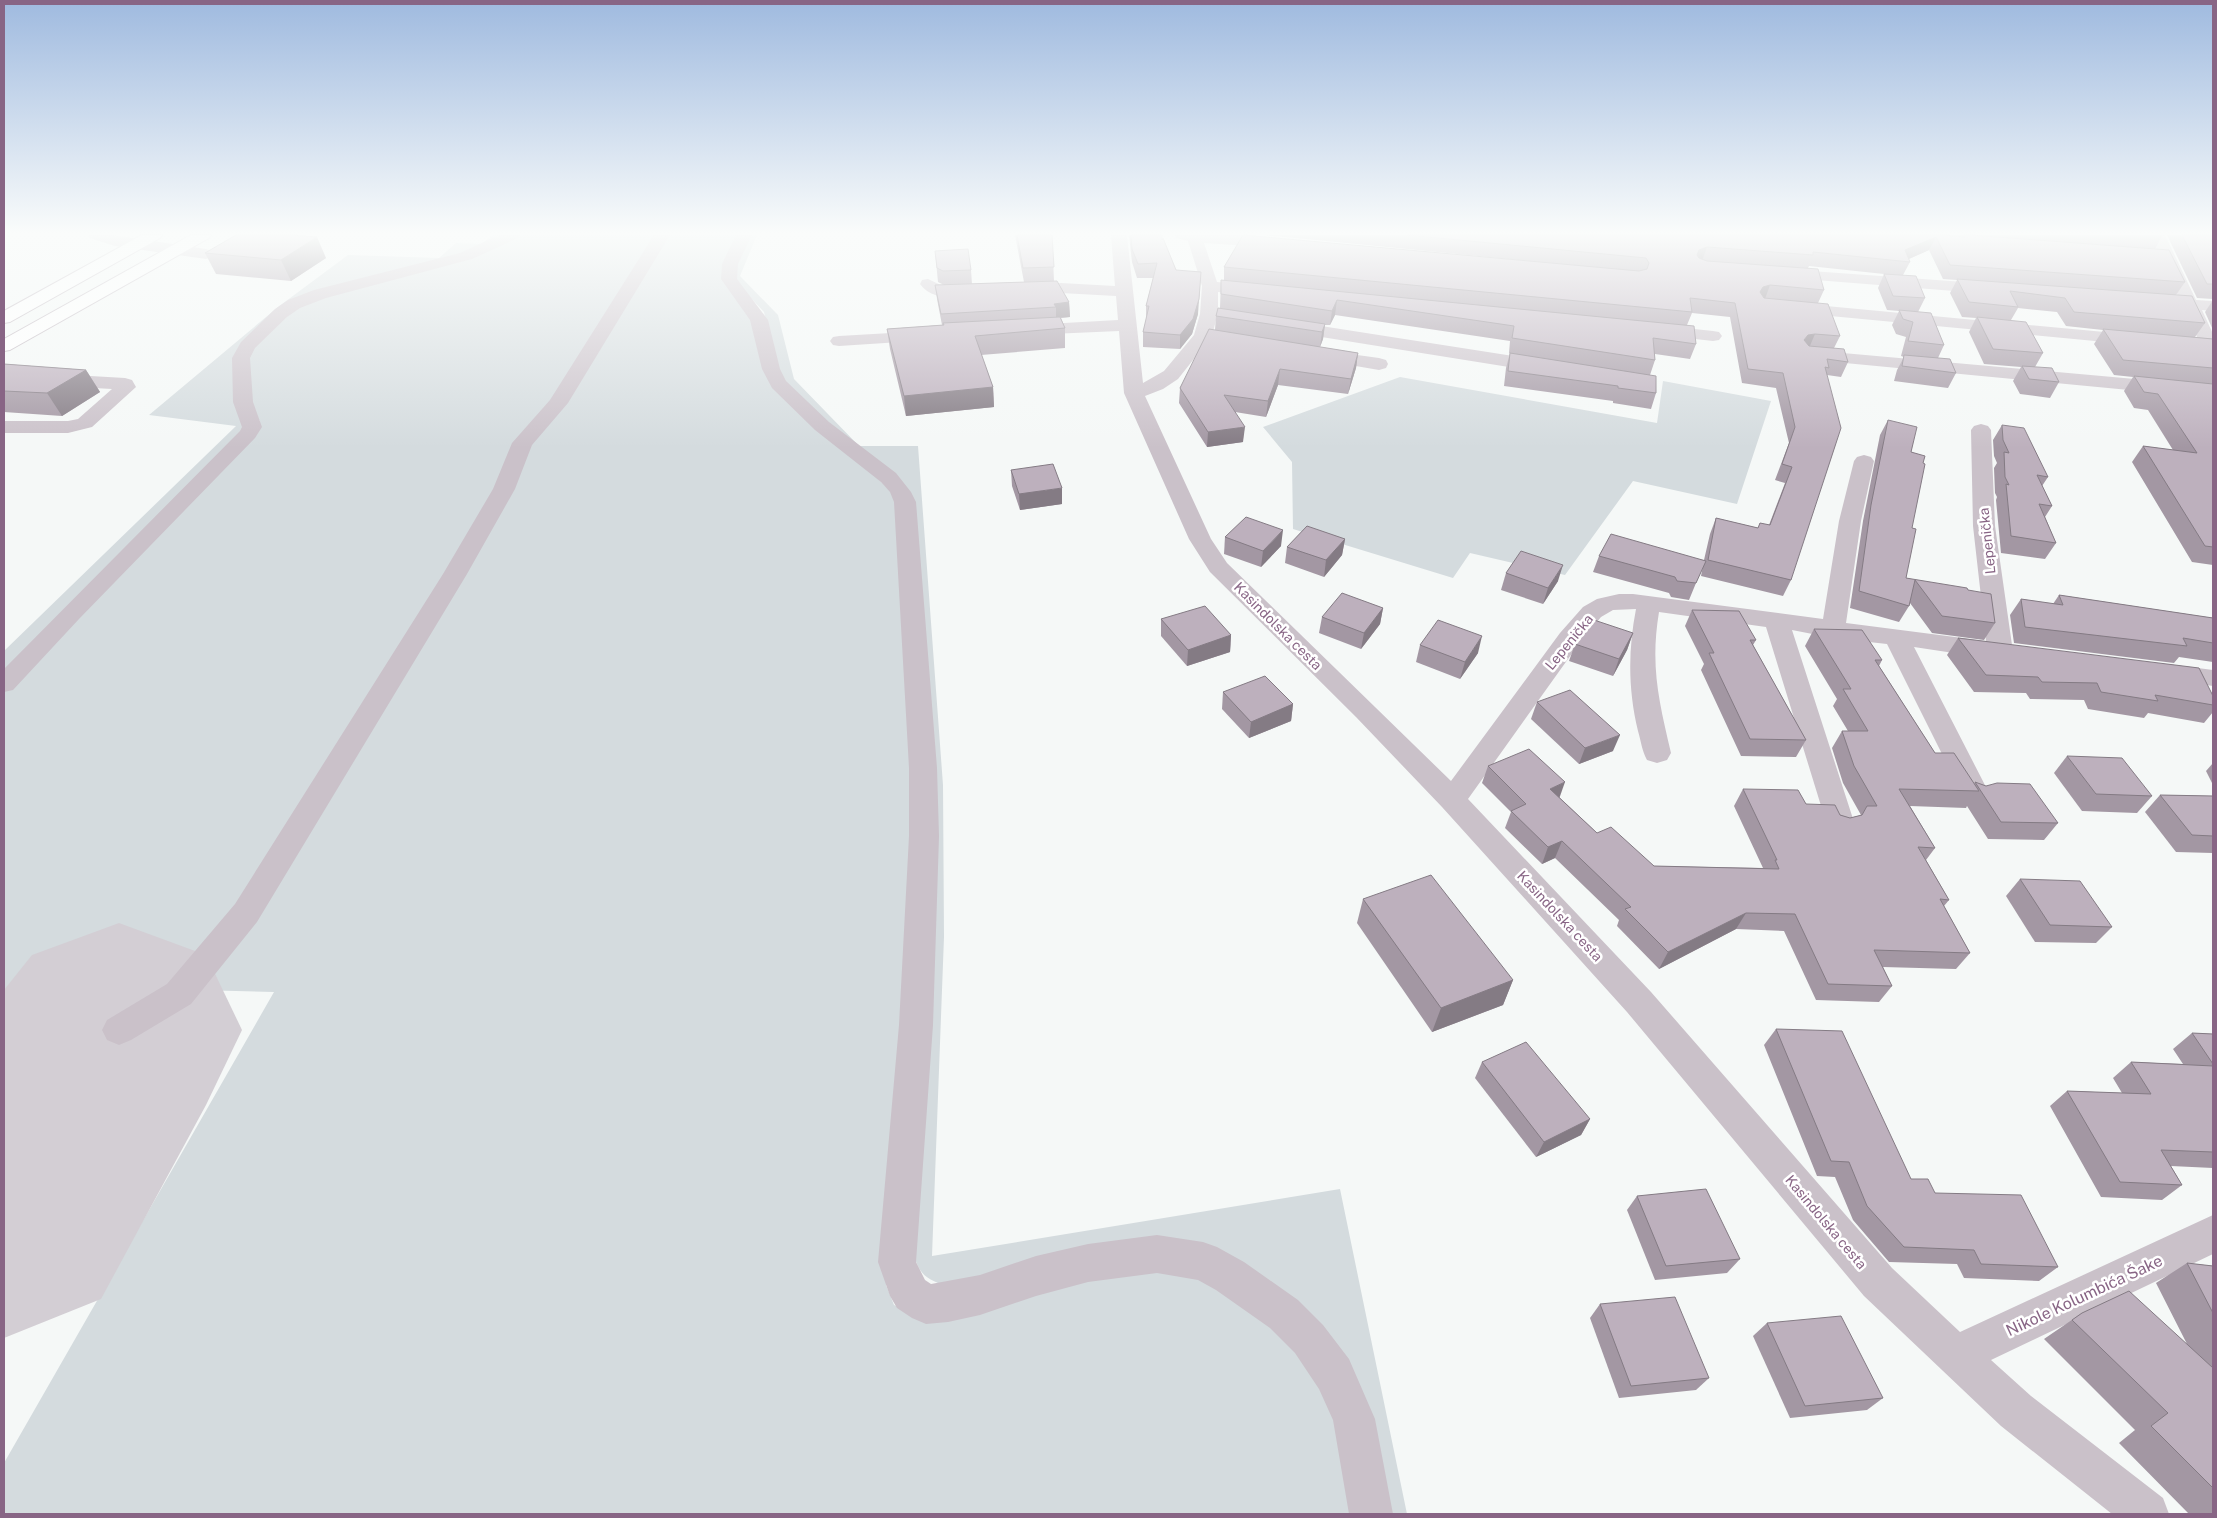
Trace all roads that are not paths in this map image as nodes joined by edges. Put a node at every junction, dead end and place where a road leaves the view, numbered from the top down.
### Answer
1 (26, 306) edge
2 (76, 306) edge
3 (291, 306) edge
4 (618, 306) edge
5 (750, 306) edge
6 (1125, 306) edge
7 (1209, 306) edge
8 (2192, 306) edge
9 (1775, 307) edge
10 (1209, 314) junction
11 (4, 318) edge
12 (1126, 324) junction
13 (1644, 329) edge
14 (1007, 331) edge
15 (938, 335) edge
16 (1203, 336) junction
17 (1714, 336) dead end
18 (1223, 340) edge
19 (839, 341) dead end
20 (2151, 341) edge
21 (2191, 345) edge
22 (4, 346) edge
23 (2212, 349) edge
24 (1301, 352) edge
25 (1809, 355) edge
26 (1379, 364) dead end
27 (1562, 370) edge
28 (4, 377) edge
29 (1134, 392) junction
30 (2213, 392) edge
31 (4, 427) edge
32 (1981, 430) dead end
33 (1864, 461) dead end
34 (1649, 603) junction
35 (1777, 622) junction
36 (1833, 630) junction
37 (1897, 638) junction
38 (2146, 669) edge
39 (2213, 678) edge
40 (4, 684) edge
41 (1657, 753) dead end
42 (1974, 791) edge
43 (1452, 800) junction
44 (1840, 822) edge
45 (119, 1030) dead end
46 (2213, 1234) edge
47 (1954, 1356) junction
48 (1371, 1514) edge
49 (2147, 1514) edge

1 - 11 main road
2 - 22 main road
3 - 40 street
4 - 45 street
5 - 48 street
6 - 12 street, Kasindolska cesta
7 - 10 street
8 - 23 street
9 - 20 street
10 - 16 street
10 - 27 street
12 - 14 street
12 - 29 street, Kasindolska cesta
13 - 17 street
15 - 19 street
16 - 18 street
16 - 29 street
21 - 23 street
24 - 26 street
25 - 30 street
28 - 31 street
29 - 43 street, Kasindolska cesta
32 - 37 street, Lepenička
33 - 36 street
34 - 35 street, Lepenička
34 - 41 street
34 - 43 street, Lepenička
35 - 36 street, Lepenička
35 - 44 street
36 - 37 street, Lepenička
37 - 42 street
38 - 39 street
43 - 47 street, Kasindolska cesta
46 - 47 street, Nikole Kolumbića Šake
47 - 49 street, Kasindolska cesta

